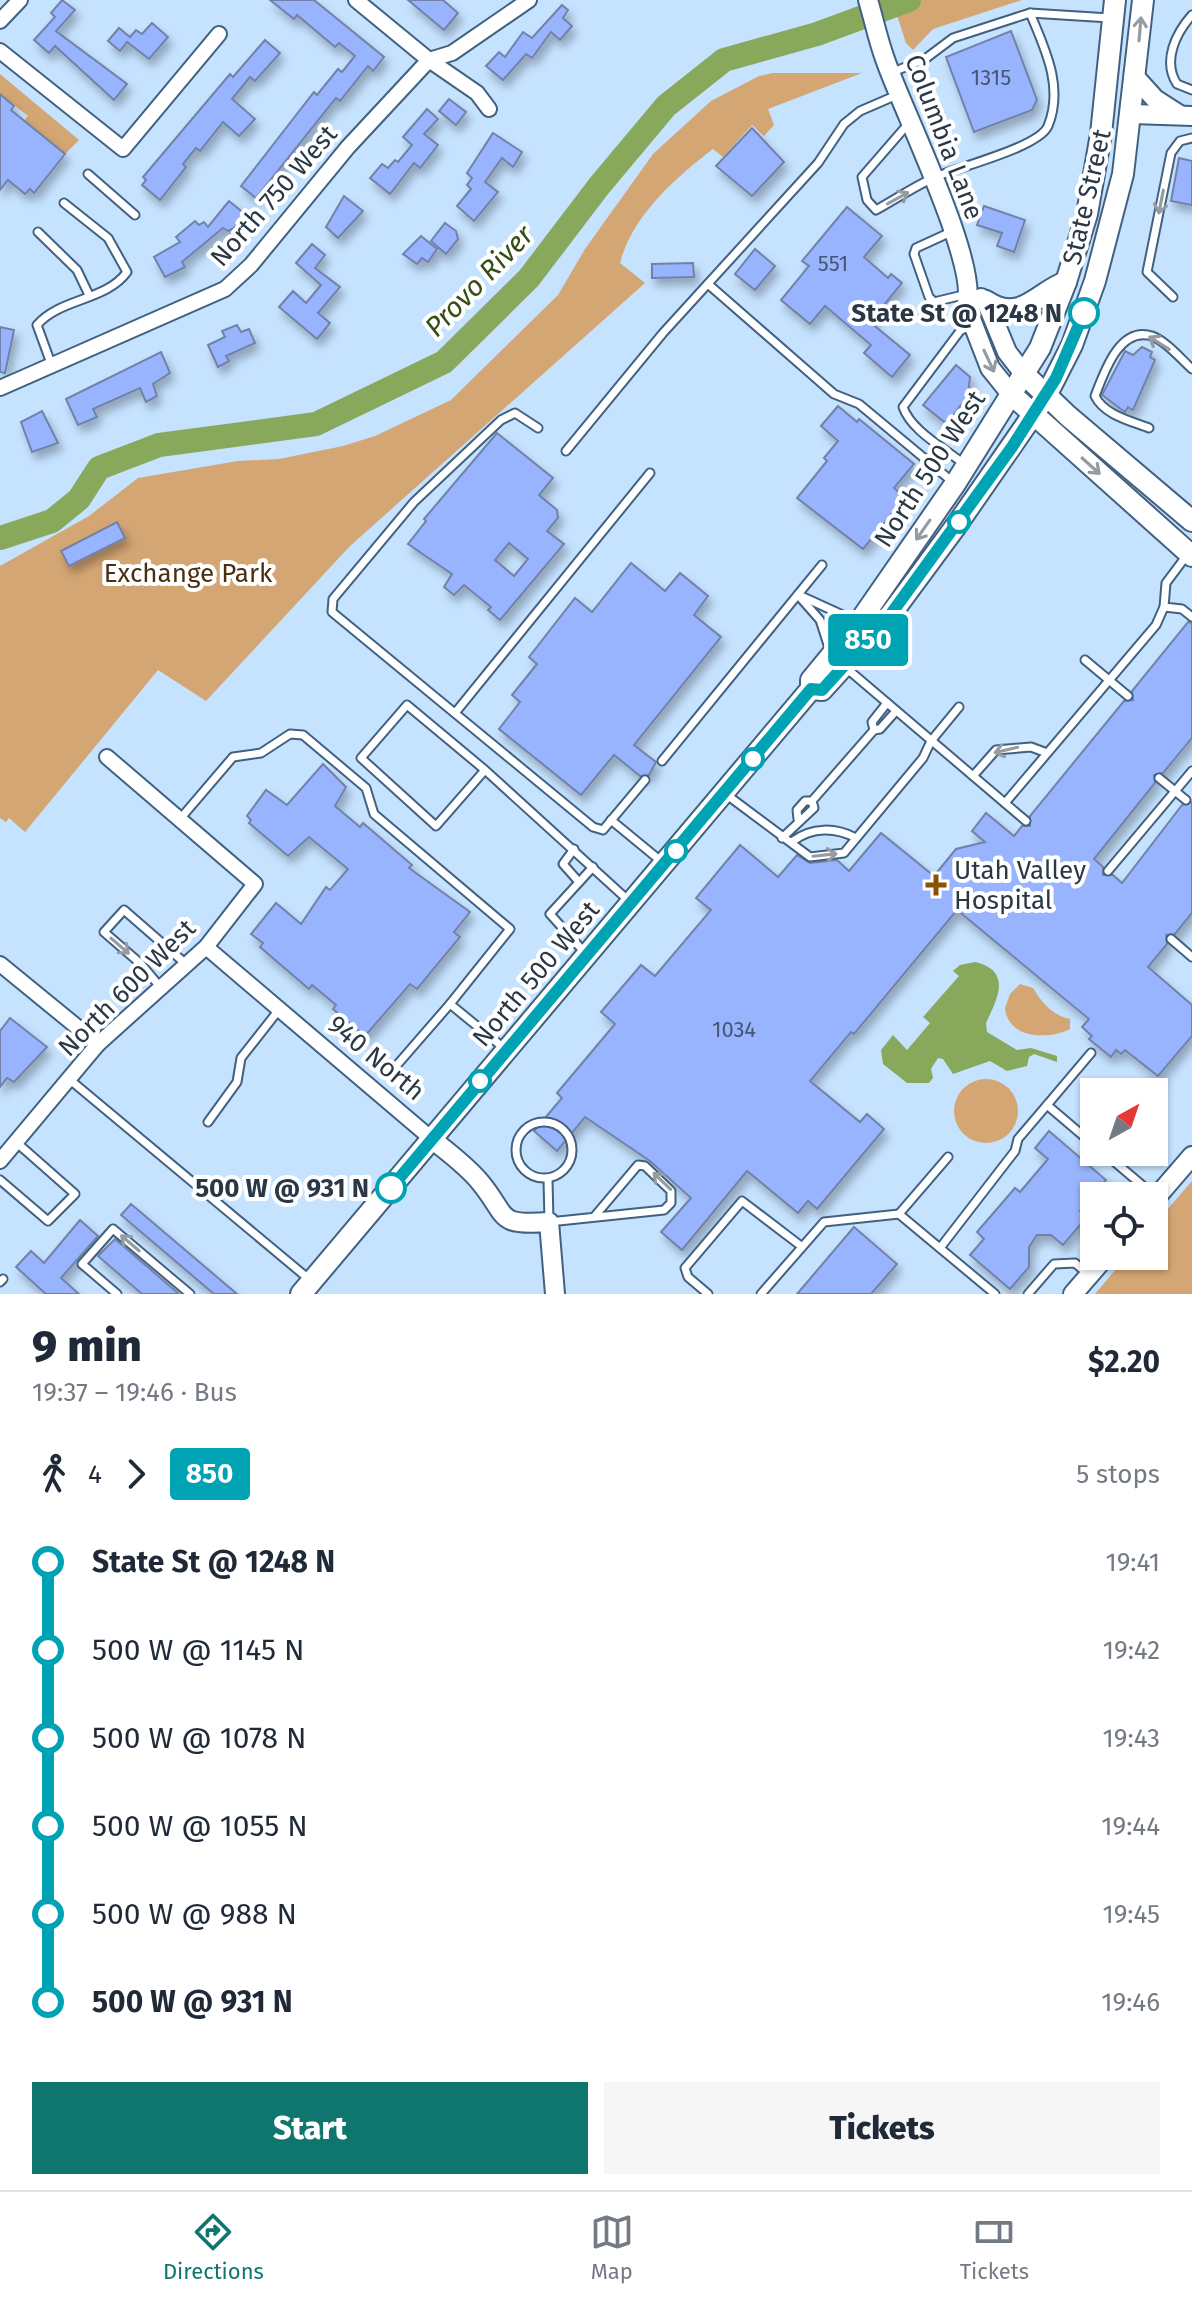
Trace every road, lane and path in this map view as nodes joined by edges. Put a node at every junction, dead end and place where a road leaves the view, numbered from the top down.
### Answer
1 (20, 0) edge
2 (356, 0) edge
3 (529, 0) edge
4 (868, 0) edge
5 (1143, 0) edge
6 (1114, 9) edge
7 (1030, 13) junction
8 (1192, 15) edge
9 (0, 21) edge
10 (219, 34) dead end
11 (0, 51) edge
12 (429, 60) junction
13 (888, 66) junction
14 (1107, 77) junction
15 (1136, 78) junction
16 (1192, 90) edge
17 (899, 94) junction
18 (489, 109) dead end
19 (1132, 114) junction
20 (1186, 116) edge
21 (910, 122) junction
22 (1192, 138) edge
23 (88, 174) dead end
24 (932, 178) junction
25 (64, 203) dead end
26 (135, 215) dead end
27 (953, 231) junction
28 (38, 232) dead end
29 (1066, 282) junction
30 (708, 284) junction
31 (89, 295) junction
32 (979, 297) junction
33 (1173, 297) dead end
34 (973, 324) junction
35 (52, 366) junction
36 (1192, 369) edge
37 (1024, 374) junction
38 (0, 388) edge
39 (1011, 394) junction
40 (1046, 396) junction
41 (1033, 415) junction
42 (538, 428) dead end
43 (1149, 428) dead end
44 (566, 451) dead end
45 (967, 466) junction
46 (650, 473) dead end
47 (955, 484) junction
48 (1192, 521) edge
49 (1190, 555) edge
50 (822, 565) dead end
51 (798, 595) junction
52 (1164, 607) junction
53 (1192, 617) edge
54 (862, 618) junction
55 (1085, 660) dead end
56 (837, 661) junction
57 (1108, 681) junction
58 (1128, 696) dead end
59 (887, 703) junction
60 (959, 707) dead end
61 (896, 711) junction
62 (455, 713) junction
63 (874, 730) junction
64 (931, 741) junction
65 (1047, 753) junction
66 (107, 757) dead end
67 (662, 761) dead end
68 (485, 770) junction
69 (1192, 771) edge
70 (973, 776) junction
71 (1159, 778) dead end
72 (645, 780) dead end
73 (1175, 792) junction
74 (725, 793) junction
75 (1186, 800) dead end
76 (1005, 803) junction
77 (180, 819) junction
78 (611, 820) junction
79 (1026, 821) dead end
80 (782, 838) junction
81 (856, 838) junction
82 (793, 841) junction
83 (574, 849) junction
84 (664, 864) junction
85 (593, 867) junction
86 (1108, 871) dead end
87 (579, 882) junction
88 (631, 903) junction
89 (1171, 939) dead end
90 (206, 947) junction
91 (587, 954) junction
92 (1192, 957) edge
93 (0, 964) edge
94 (186, 964) junction
95 (161, 988) junction
96 (450, 1004) junction
97 (278, 1011) junction
98 (98, 1044) junction
99 (505, 1049) junction
100 (1091, 1053) dead end
101 (397, 1065) dead end
102 (69, 1079) junction
103 (1047, 1105) junction
104 (208, 1122) dead end
105 (1080, 1133) edge
106 (433, 1140) junction
107 (16, 1142) junction
108 (2, 1156) edge
109 (1192, 1156) edge
110 (948, 1157) dead end
111 (1118, 1166) edge
112 (548, 1179) junction
113 (0, 1180) edge
114 (1136, 1182) edge
115 (1168, 1184) edge
116 (899, 1214) junction
117 (594, 1217) junction
118 (549, 1222) junction
119 (801, 1246) junction
120 (940, 1248) junction
121 (1093, 1270) edge
122 (1089, 1275) junction
123 (306, 1288) edge
124 (117, 1294) edge
125 (190, 1294) edge
126 (555, 1294) edge
127 (708, 1294) edge
128 (761, 1294) edge
129 (995, 1294) edge
130 (1028, 1294) edge
131 (1073, 1294) edge

1 - 9 street
2 - 12 street
3 - 12 street
4 - 13 main road, Columbia Lane
15 -> 5 main road, State Street
6 - 7 lane
6 - 14 main road, State Street
7 - 13 lane
7 - 24 lane
8 - 16 lane
10 - 11 street
12 - 18 street
12 - 35 street, North 750 West
13 - 17 main road, Columbia Lane
14 - 19 main road
14 - 29 main road, State Street
15 - 19 main road, State Street
15 - 20 main road
17 - 21 main road, Columbia Lane
17 - 30 lane
19 - 20 main road
19 - 40 main road, State Street
21 - 24 main road, Columbia Lane
21 -> 24 lane
22 -> 33 lane
23 - 26 lane
24 - 27 main road, Columbia Lane
25 - 31 lane
27 - 32 main road, Columbia Lane
27 - 32 lane
28 - 31 lane
29 - 32 main road
29 - 37 main road, State Street
30 - 44 lane
30 - 47 lane
31 - 35 lane
32 - 34 main road, Columbia Lane
32 - 37 main road, Columbia Lane
34 -> 39 main road, Columbia Lane
34 - 45 lane
35 - 38 street, North 750 West
36 -> 43 lane
37 - 39 main road, State Street
37 - 40 main road
39 - 41 main road
39 - 45 main road, North 500 West
40 - 41 main road, State Street
40 - 48 main road
41 -> 49 main road
41 - 56 main road, North 500 West
42 - 62 lane
45 - 47 main road, North 500 West
46 - 62 lane
47 -> 54 main road, North 500 West
49 - 52 lane
50 - 51 lane
51 - 54 lane
51 - 56 lane
51 - 67 lane
52 - 53 lane
52 - 57 lane
54 - 56 main road, North 500 West
55 - 57 lane
56 - 59 lane
56 - 74 main road, North 500 West
57 - 58 lane
57 - 65 lane
59 - 61 lane
59 - 63 lane
60 - 64 lane
61 - 63 lane
61 - 64 lane
62 - 78 lane
63 - 80 lane
64 - 70 lane
64 - 81 lane
65 -> 70 lane
65 - 76 lane
66 - 77 street
68 - 68 lane
68 - 83 lane
69 - 73 lane
70 - 76 lane
71 - 73 lane
72 - 78 lane
73 - 75 lane
73 - 86 lane
74 - 80 lane
74 - 84 main road, North 500 West
76 - 79 lane
77 - 90 street, North 600 West
77 - 96 lane
78 - 84 lane
80 - 82 lane
81 - 82 lane
82 -> 81 lane
83 - 85 lane
83 - 87 lane
84 - 88 main road, North 500 West
85 - 87 lane
85 - 88 lane
87 - 91 lane
88 - 91 main road, North 500 West
89 - 92 lane
90 - 94 street, North 600 West
90 - 97 street, 940 North
91 - 99 main road, North 500 West
93 - 98 street
94 - 95 street, North 600 West
94 -> 95 lane
95 - 98 street, North 600 West
96 - 99 lane
96 - 101 lane
97 - 104 lane
97 - 106 street, 940 North
98 - 102 street, North 600 West
99 - 106 main road, North 500 West
100 - 103 lane
102 - 107 street, North 600 West
102 - 123 lane
103 - 105 lane
103 - 120 lane
106 - 118 main road, 940 North
106 - 123 main road, North 500 West
107 - 108 street, North 600 West
107 - 113 lane
109 - 115 main road
110 - 116 lane
111 - 114 lane
112 - 112 lane
112 - 118 lane
116 - 119 lane
116 - 120 lane
117 -> 117 lane
117 - 118 lane
118 - 126 main road
119 - 127 lane
119 - 128 lane
120 - 129 lane
121 - 122 main road
122 - 130 lane
122 - 131 main road
125 -> 124 lane

